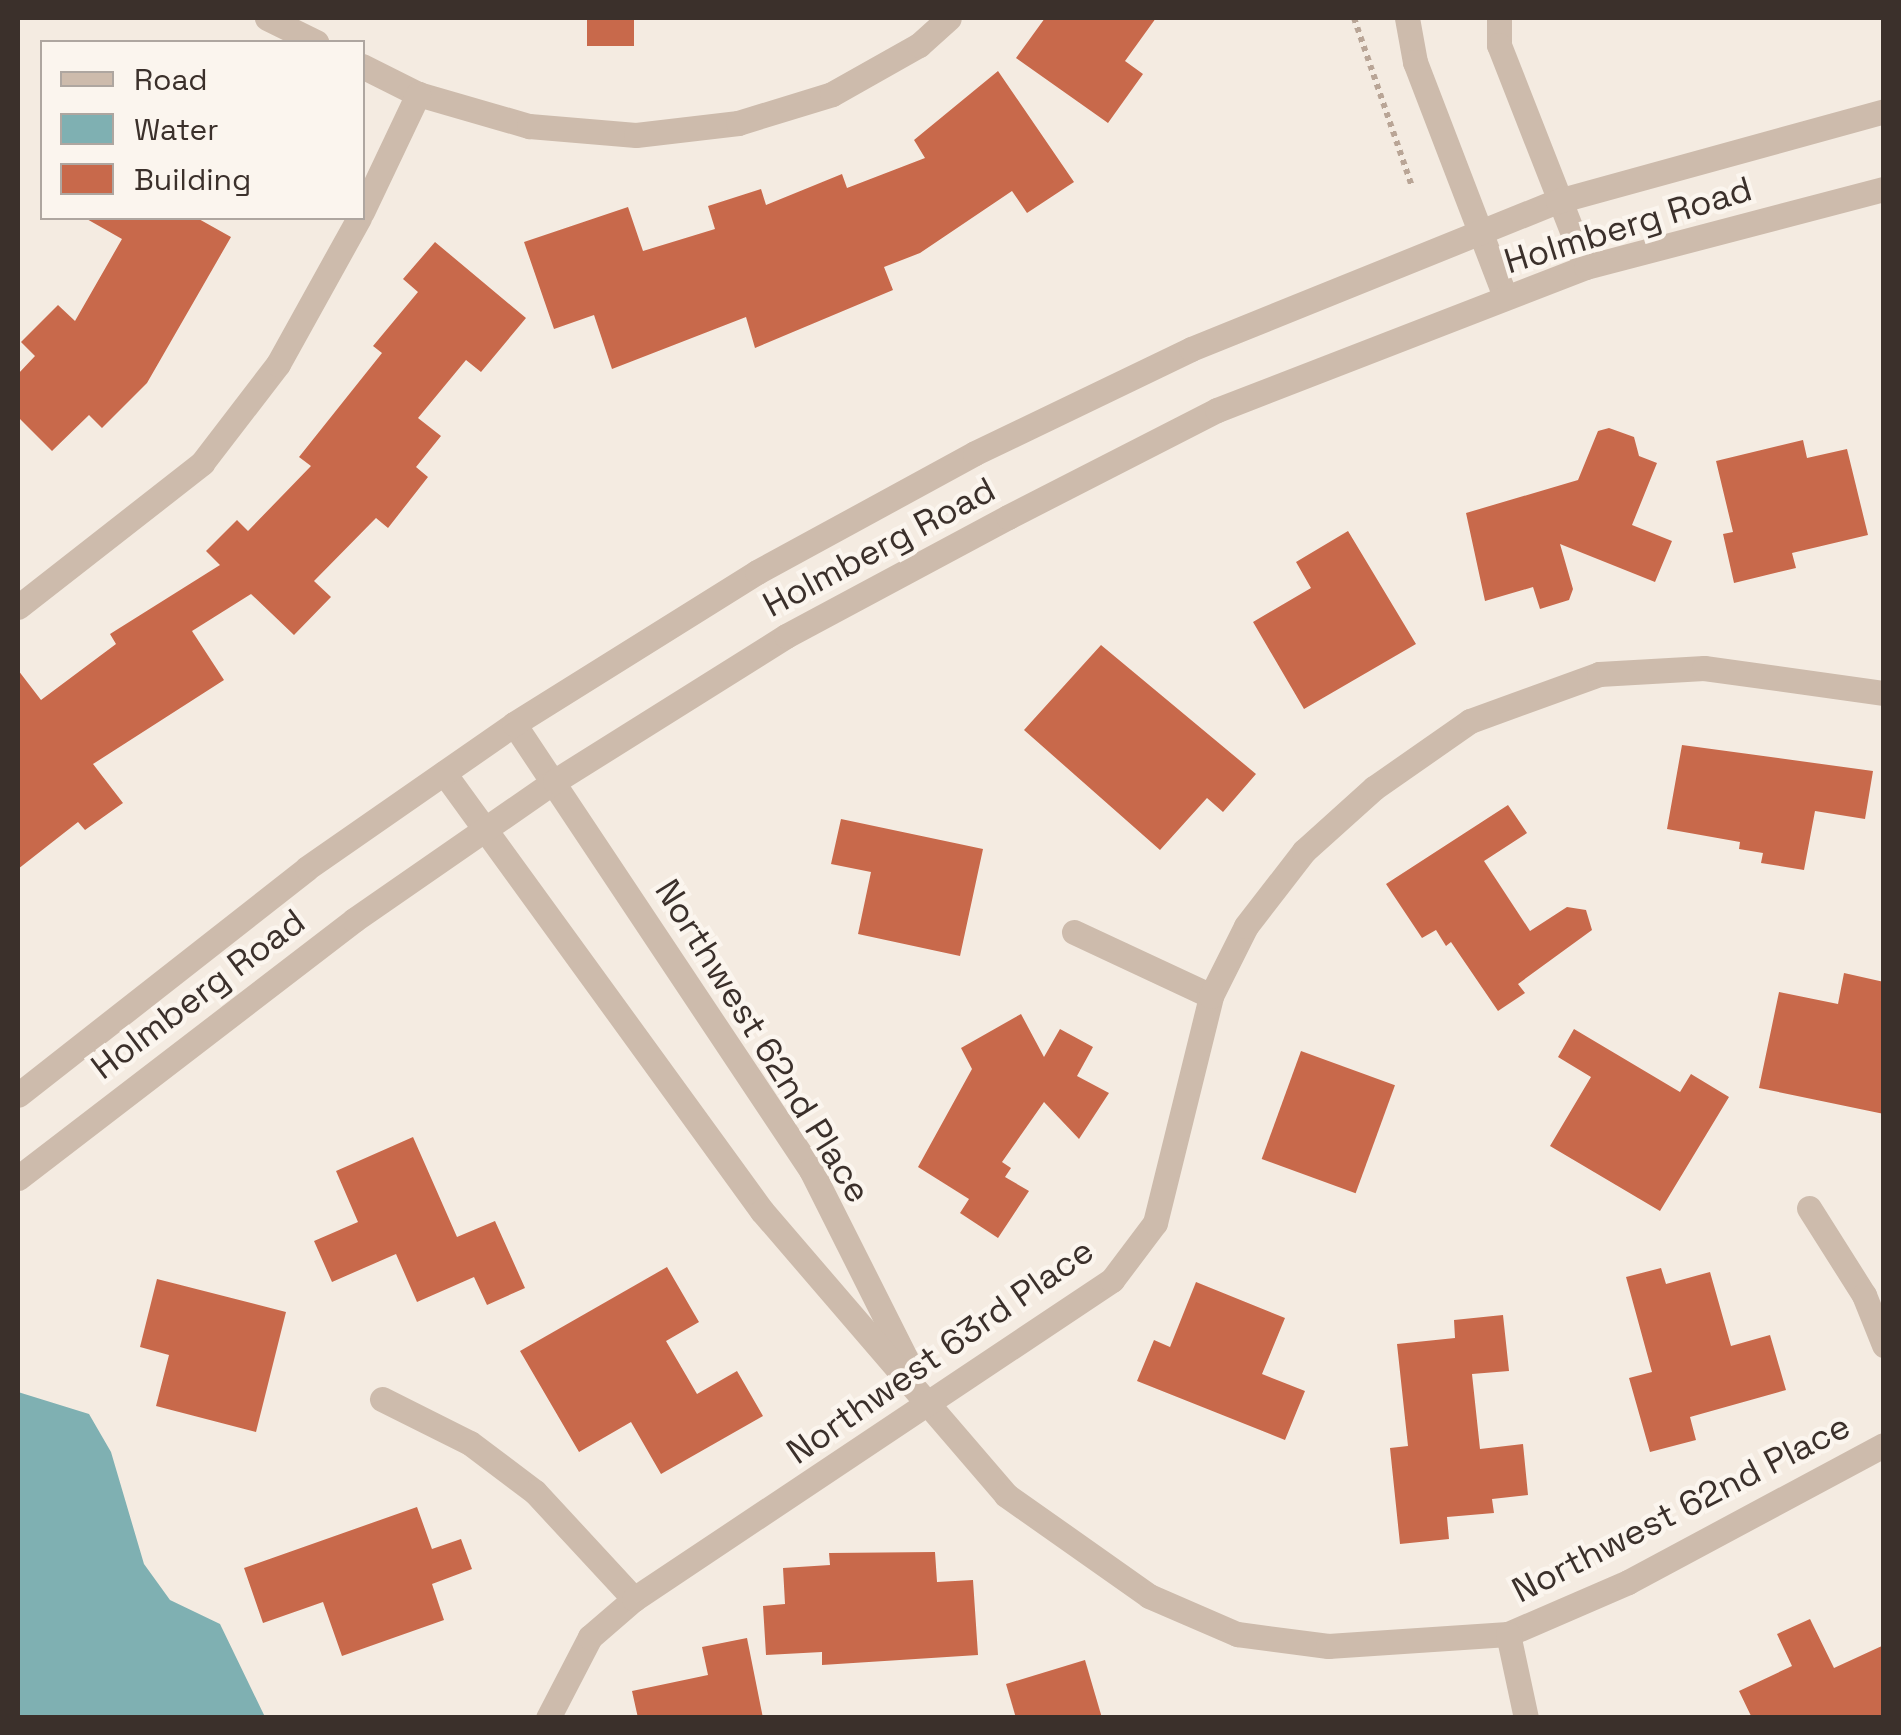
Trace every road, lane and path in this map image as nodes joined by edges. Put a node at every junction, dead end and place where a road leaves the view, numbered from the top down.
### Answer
1 (267, 18) edge
2 (949, 18) edge
3 (1354, 18) edge
4 (1407, 18) edge
5 (1500, 18) edge
6 (312, 40) edge
7 (365, 68) edge
8 (418, 94) junction
9 (1884, 111) edge
10 (1412, 184) dead end
11 (1884, 189) edge
12 (1558, 202) junction
13 (365, 207) edge
14 (358, 220) edge
15 (1482, 230) junction
16 (1586, 267) junction
17 (1506, 297) junction
18 (18, 607) edge
19 (1884, 693) edge
20 (514, 724) junction
21 (444, 773) junction
22 (555, 781) junction
23 (484, 828) junction
24 (1074, 932) dead end
25 (1211, 996) junction
26 (18, 1095) edge
27 (18, 1178) edge
28 (1809, 1208) dead end
29 (1884, 1345) edge
30 (382, 1399) dead end
31 (931, 1408) junction
32 (1884, 1445) edge
33 (634, 1600) junction
34 (1508, 1634) junction
35 (548, 1718) edge
36 (1526, 1718) edge

1 - 6 street
2 - 8 street
3 - 10 path
4 - 15 street
5 - 12 street
7 - 8 street
8 - 13 street
9 - 12 street, Holmberg Road
11 - 16 street, Holmberg Road
12 - 15 street, Holmberg Road
12 - 16 street
14 - 18 street
15 - 17 street
15 - 20 street, Holmberg Road
16 - 17 street, Holmberg Road
17 - 22 street, Holmberg Road
19 - 25 street, Northwest 63rd Place
20 - 21 street, Holmberg Road
20 - 22 street, Northwest 62nd Place
21 - 23 street, Northwest 62nd Place
21 - 26 street, Holmberg Road
22 - 23 street, Holmberg Road
22 - 31 street, Northwest 62nd Place
23 - 27 street, Holmberg Road
23 - 31 street, Northwest 62nd Place
24 - 25 street
25 - 31 street, Northwest 63rd Place
28 - 29 street
30 - 33 street
31 - 33 street, Northwest 63rd Place
31 - 34 street, Northwest 62nd Place
32 - 34 street, Northwest 62nd Place
33 - 35 street, Northwest 63rd Place
34 - 36 street

